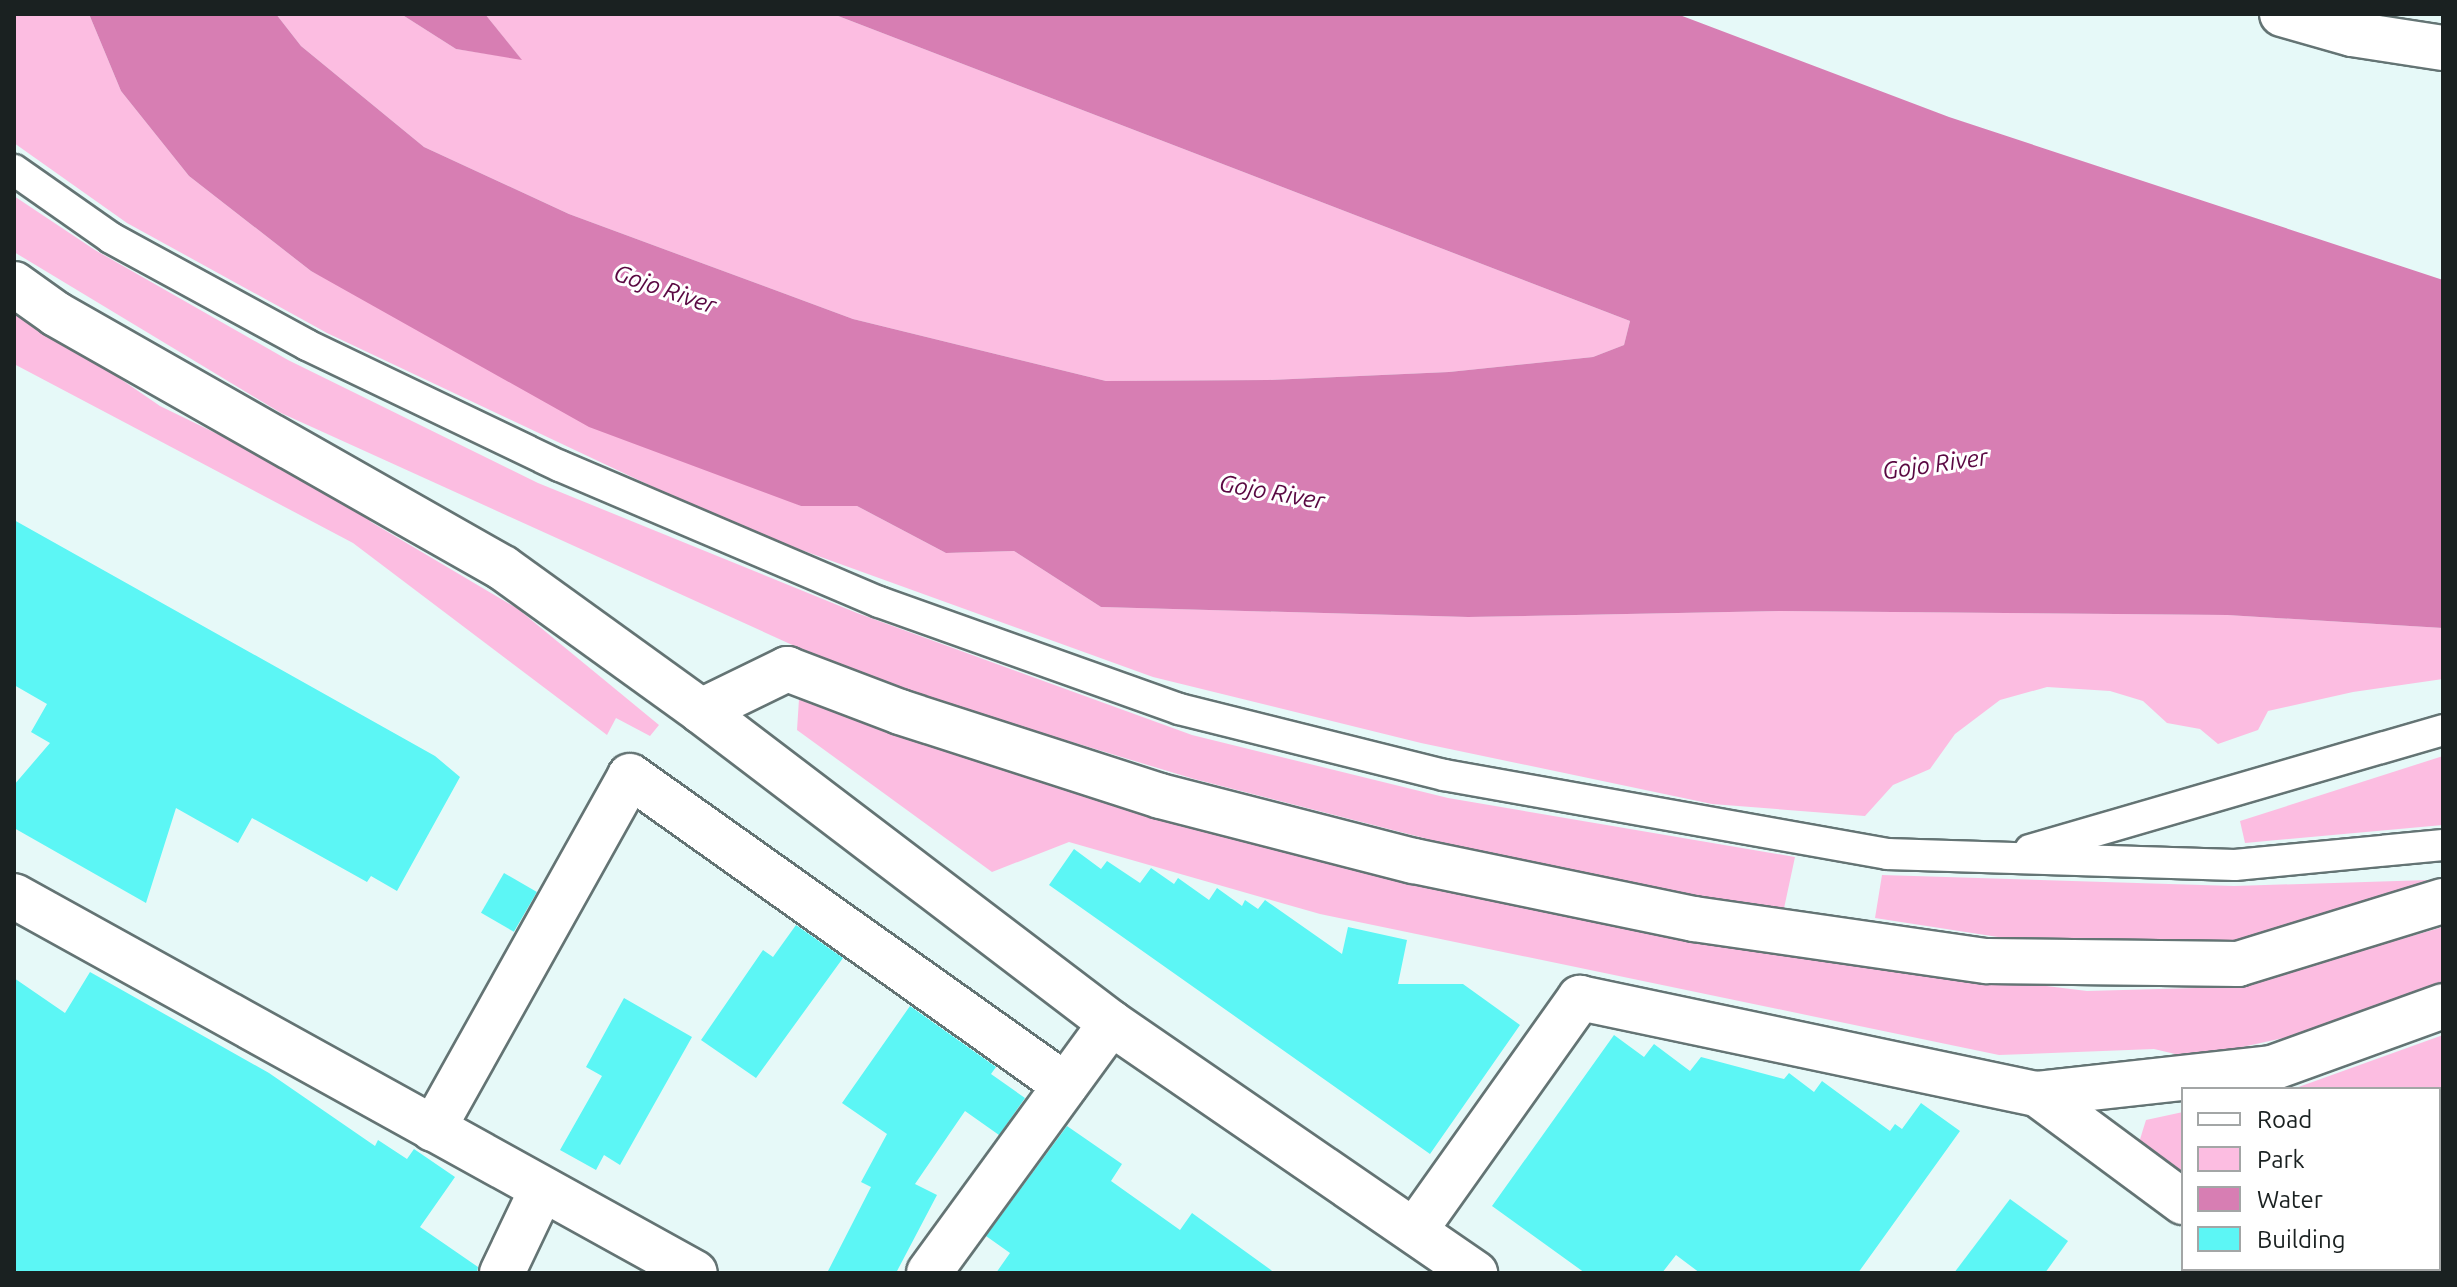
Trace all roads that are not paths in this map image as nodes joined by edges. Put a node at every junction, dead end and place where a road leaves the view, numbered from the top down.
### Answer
1 (2282, 14) edge
2 (2443, 48) edge
3 (14, 170) edge
4 (14, 284) edge
5 (701, 711) junction
6 (2443, 730) edge
7 (2443, 845) edge
8 (2006, 858) junction
9 (14, 896) edge
10 (2443, 901) edge
11 (2443, 1006) edge
12 (1111, 1023) junction
13 (1065, 1085) junction
14 (2037, 1094) junction
15 (433, 1129) junction
16 (542, 1189) junction
17 (2181, 1201) edge
18 (1415, 1230) junction
19 (502, 1273) edge
20 (695, 1273) edge
21 (929, 1273) edge
22 (1475, 1273) edge

1 - 2 street
3 - 8 lane
4 - 5 street
5 - 10 street
5 - 12 street
6 - 8 lane
7 - 8 lane
9 - 15 street
11 - 14 street
12 - 13 street
12 - 18 street
13 - 15 street
13 - 21 street
14 - 17 street
14 - 18 street
15 - 16 street
16 - 19 street
16 - 20 street
18 - 22 street

